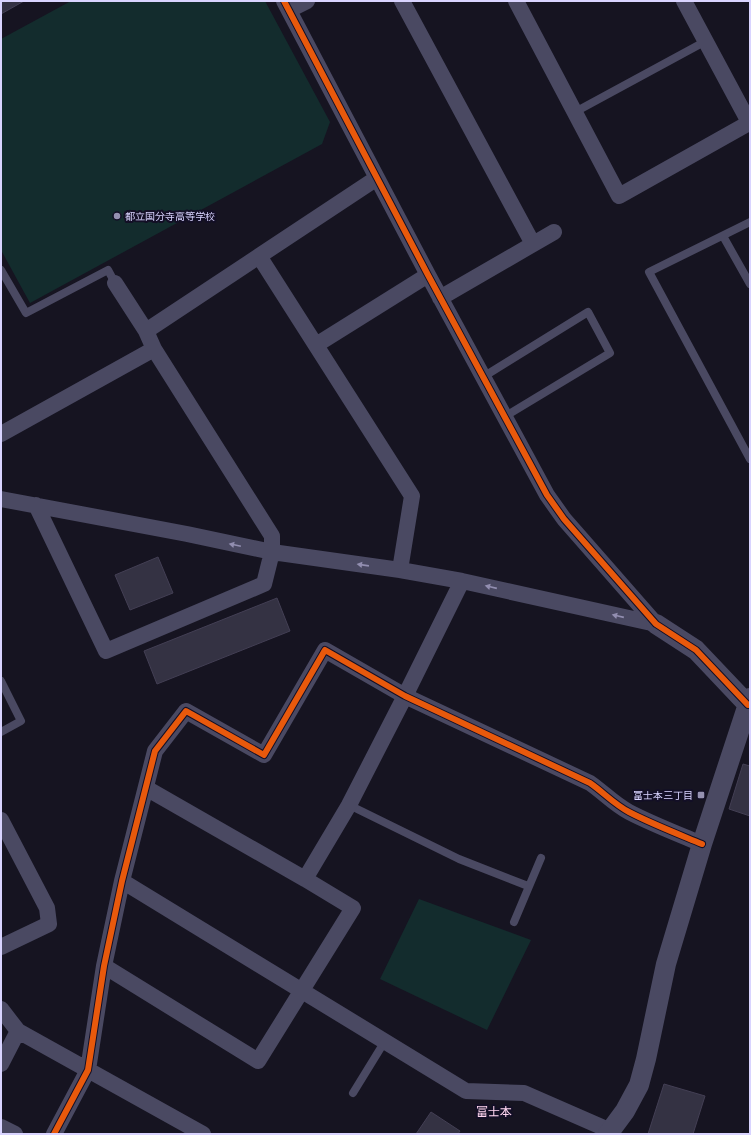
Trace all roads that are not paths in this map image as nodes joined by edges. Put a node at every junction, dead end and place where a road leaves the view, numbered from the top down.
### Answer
1 (306, 1) edge
2 (402, 1) edge
3 (516, 1) edge
4 (684, 1) edge
5 (286, 6) edge
6 (706, 41) junction
7 (575, 112) junction
8 (750, 124) edge
9 (377, 178) junction
10 (750, 222) edge
11 (554, 232) dead end
12 (723, 236) junction
13 (533, 244) junction
14 (259, 256) junction
15 (1, 270) edge
16 (428, 275) junction
17 (116, 283) joint
18 (750, 284) edge
19 (440, 298) junction
20 (146, 331) junction
21 (316, 345) junction
22 (154, 349) junction
23 (483, 377) junction
24 (504, 417) junction
25 (1, 434) edge
26 (750, 459) edge
27 (1, 499) edge
28 (36, 505) junction
29 (272, 552) junction
30 (400, 570) junction
31 (462, 581) junction
32 (656, 624) junction
33 (1, 681) edge
34 (405, 696) junction
35 (749, 703) edge
36 (1, 732) edge
37 (146, 788) junction
38 (349, 805) junction
39 (1, 820) edge
40 (702, 844) junction
41 (541, 858) dead end
42 (305, 880) junction
43 (122, 881) junction
44 (528, 886) junction
45 (514, 922) dead end
46 (1, 948) edge
47 (104, 966) junction
48 (302, 990) junction
49 (1, 1009) edge
50 (18, 1031) junction
51 (385, 1041) junction
52 (1, 1064) edge
53 (88, 1070) junction
54 (353, 1093) dead end
55 (1, 1127) edge
56 (609, 1132) edge
57 (15, 1134) edge
58 (54, 1134) edge
59 (203, 1134) edge

1 - 5 street
2 - 13 street
3 - 7 street
4 - 6 street
5 - 9 street
6 - 7 lane
6 - 8 street
7 - 8 street
9 - 14 street
9 - 16 street
10 - 12 lane
11 - 13 street
12 - 18 lane
12 - 26 lane
13 - 19 street
14 - 20 street
14 - 21 street
15 - 17 lane
16 - 19 street
16 - 21 street
17 - 20 street
19 - 23 street
20 - 22 street
21 - 30 street
22 - 25 street
22 - 29 street
23 - 24 street
23 - 24 lane
24 - 32 street
27 - 28 street
29 -> 28 street
28 - 29 street
30 -> 29 street
30 - 31 street
32 -> 31 street
31 - 34 street
32 - 35 street
33 - 36 lane
34 - 37 street
34 - 38 street
34 - 40 street
35 - 40 street
37 - 42 street
37 - 43 street
38 - 42 street
38 - 44 lane
39 - 46 street
40 - 56 street
41 - 44 lane
42 - 48 street
43 - 47 street
43 - 48 street
44 - 45 lane
47 - 48 street
47 - 53 street
48 - 51 street
49 - 50 street
50 - 52 street
50 - 53 street
51 - 54 lane
51 - 56 street
53 - 58 street
53 - 59 street
55 - 57 street

